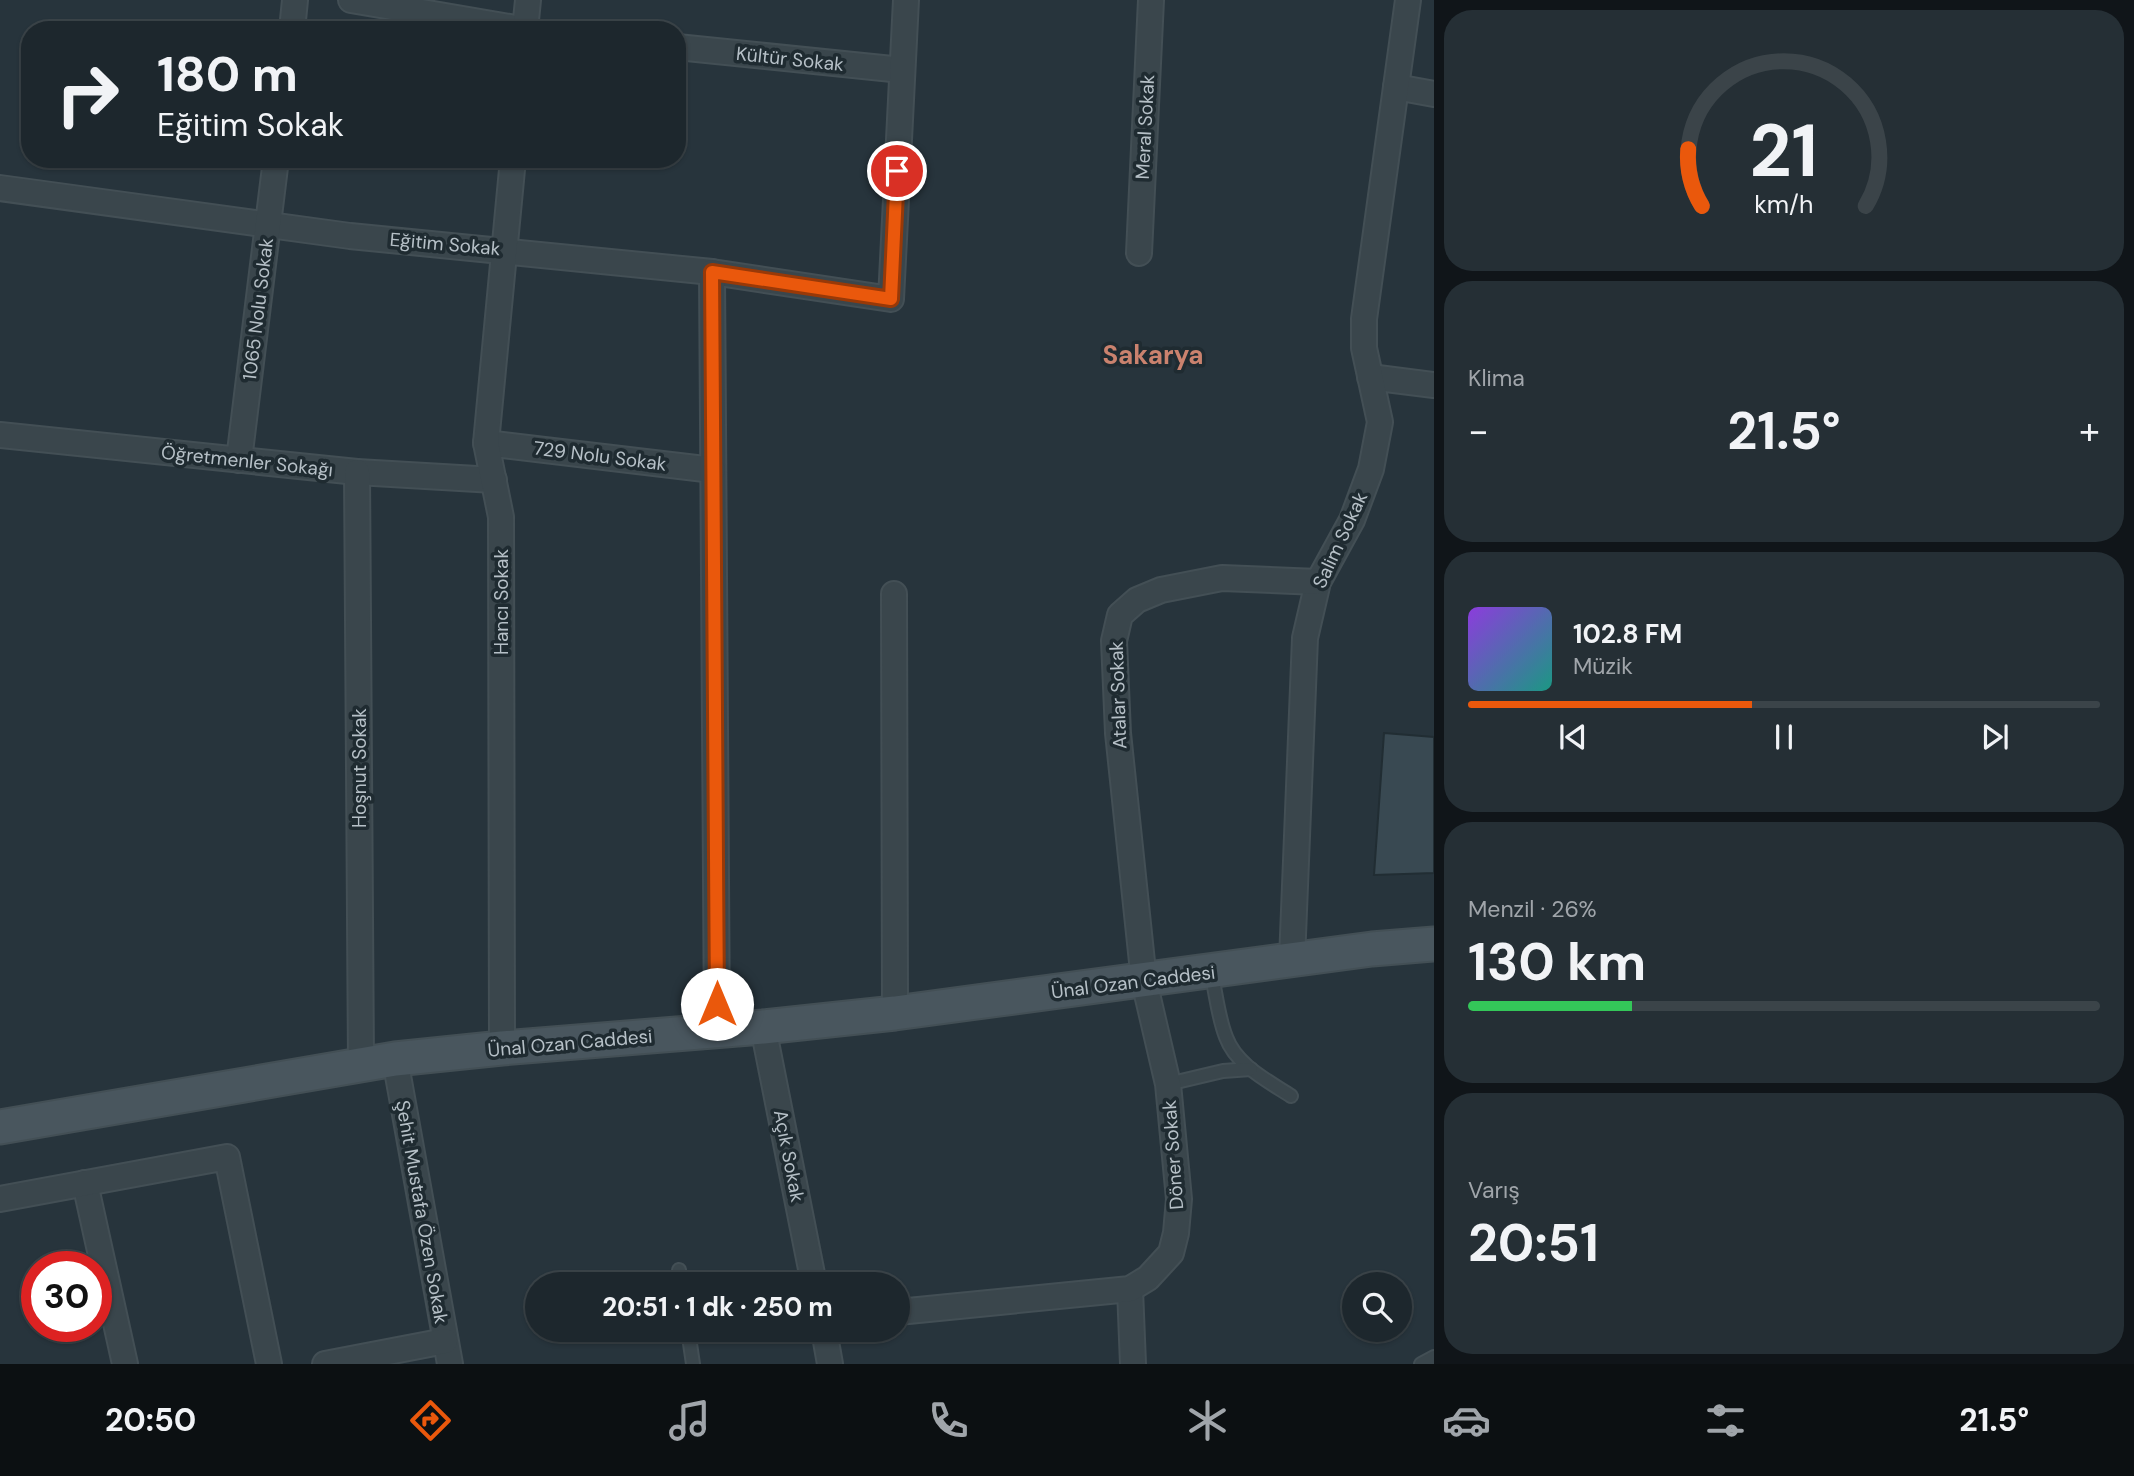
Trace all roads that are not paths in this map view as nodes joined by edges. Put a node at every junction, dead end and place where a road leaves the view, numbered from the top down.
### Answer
1 (295, 0) edge
2 (351, 0) edge
3 (528, 0) edge
4 (906, 0) edge
5 (1151, 0) edge
6 (1408, 0) edge
7 (293, 21) edge
8 (474, 21) edge
9 (527, 21) edge
10 (686, 48) edge
11 (902, 69) junction
12 (1395, 87) junction
13 (1434, 94) edge
14 (275, 168) edge
15 (512, 168) edge
16 (0, 188) edge
17 (268, 226) junction
18 (505, 250) junction
19 (1139, 253) dead end
20 (712, 272) junction
21 (1370, 377) junction
22 (1434, 385) edge
23 (0, 435) edge
24 (486, 443) junction
25 (239, 460) junction
26 (713, 470) junction
27 (357, 472) junction
28 (494, 480) junction
29 (1318, 582) junction
30 (894, 594) dead end
31 (1434, 944) edge
32 (1292, 960) junction
33 (1211, 972) junction
34 (1144, 981) junction
35 (895, 1013) junction
36 (763, 1027) junction
37 (717, 1031) junction
38 (502, 1048) junction
39 (395, 1059) junction
40 (361, 1065) junction
41 (1251, 1069) junction
42 (1168, 1084) junction
43 (1291, 1096) dead end
44 (0, 1127) edge
45 (85, 1183) junction
46 (0, 1199) edge
47 (812, 1272) edge
48 (1130, 1289) junction
49 (910, 1311) edge
50 (690, 1342) edge
51 (826, 1342) edge
52 (448, 1353) edge
53 (1434, 1357) edge
54 (125, 1364) edge
55 (269, 1364) edge
56 (325, 1364) edge
57 (694, 1364) edge
58 (830, 1364) edge
59 (1133, 1364) edge
60 (1421, 1364) edge

1 - 7 street
2 - 8 street
3 - 9 street
4 - 11 street
5 - 19 street, Meral Sokak
6 - 12 street, Salim Sokak
10 - 11 street, Kültür Sokak
11 - 20 street, Eğitim Sokak
12 - 13 street
12 - 21 street, Salim Sokak
14 - 17 street, 1065 Nolu Sokak
15 - 18 street, Hancı Sokak
16 - 17 street, Eğitim Sokak
17 - 18 street, Eğitim Sokak
17 - 25 street, 1065 Nolu Sokak
18 - 20 street, Eğitim Sokak
18 - 24 street, Hancı Sokak
20 - 26 street
21 - 22 street
21 - 29 street, Salim Sokak
23 - 25 street, Öğretmenler Sokağı
24 - 26 street, 729 Nolu Sokak
24 - 28 street, Hancı Sokak
25 - 27 street, Öğretmenler Sokağı
26 - 37 street
27 - 28 street, Öğretmenler Sokağı
27 - 40 street, Hoşnut Sokak
28 - 38 street, Hancı Sokak
29 - 32 street, Salim Sokak
29 - 34 street, Atalar Sokak
30 - 35 street
31 - 32 main road, Ünal Ozan Caddesi
32 - 33 main road, Ünal Ozan Caddesi
33 - 34 main road, Ünal Ozan Caddesi
33 - 41 lane
34 - 35 main road, Ünal Ozan Caddesi
34 - 42 street, Döner Sokak
35 - 36 main road, Ünal Ozan Caddesi
36 - 37 main road, Ünal Ozan Caddesi
36 - 47 street, Açık Sokak
37 - 38 main road, Ünal Ozan Caddesi
38 - 39 main road, Ünal Ozan Caddesi
39 - 40 main road, Ünal Ozan Caddesi
39 - 52 street, Şehit Mustafa Özen Sokak
40 - 44 main road, Ünal Ozan Caddesi
41 - 42 lane
41 - 43 lane
42 - 48 street, Döner Sokak
45 - 46 street
45 - 54 street
45 - 55 street
48 - 49 street
48 - 59 street
50 - 57 lane
51 - 58 street
52 - 56 street
53 - 60 lane

